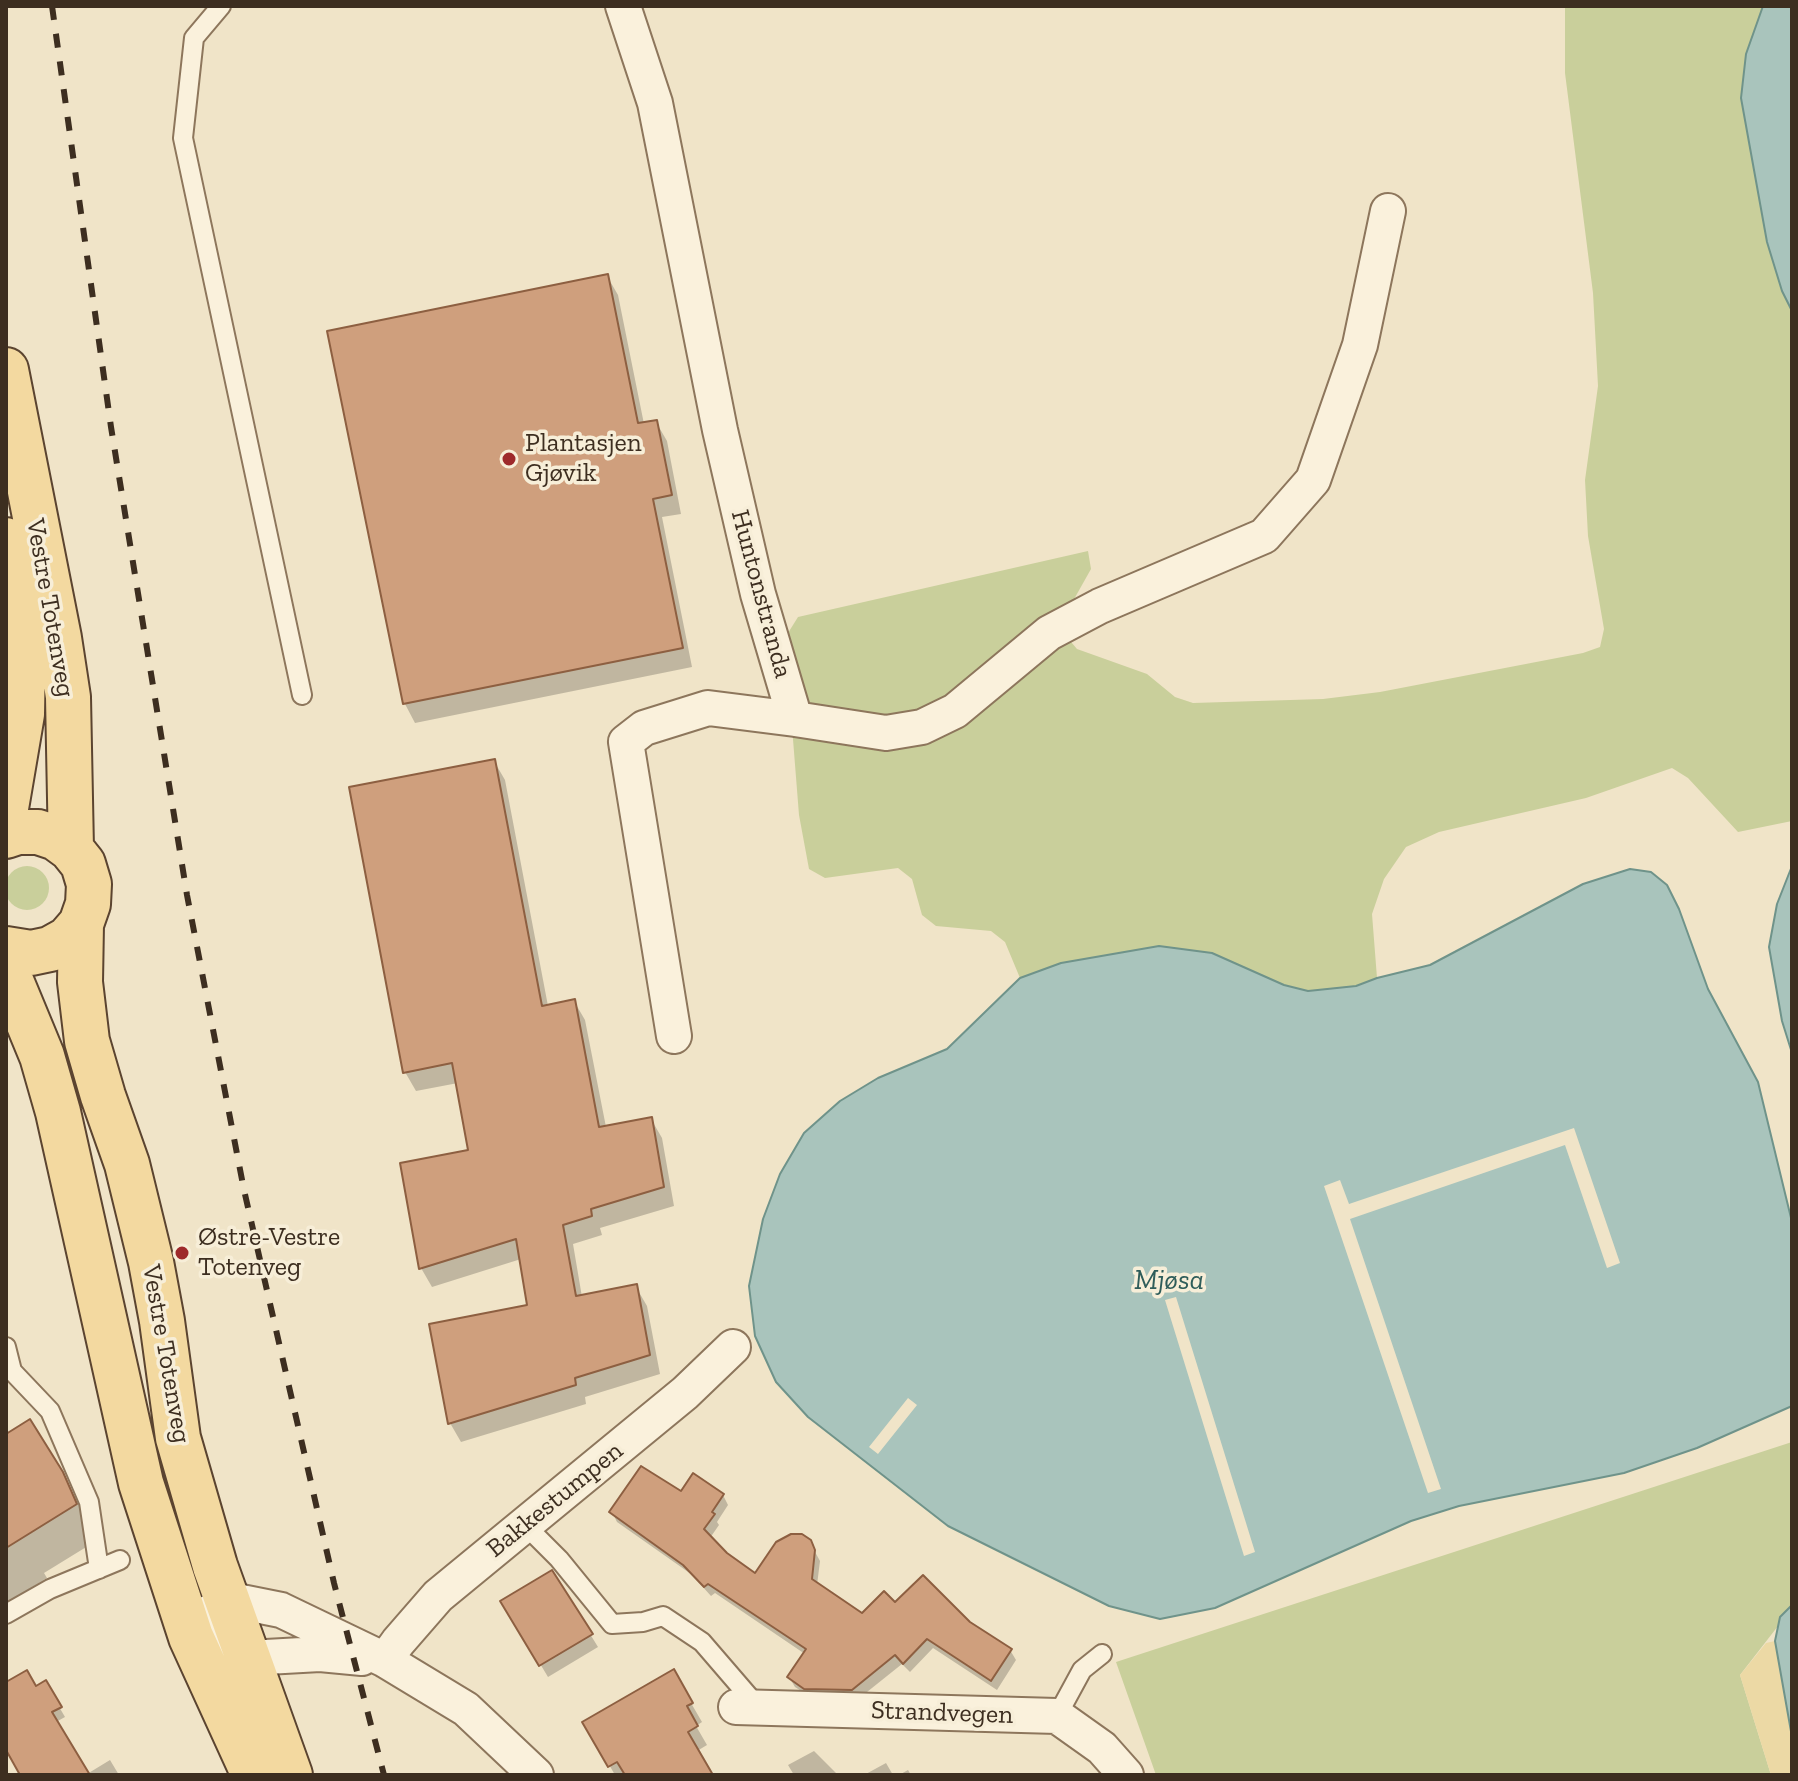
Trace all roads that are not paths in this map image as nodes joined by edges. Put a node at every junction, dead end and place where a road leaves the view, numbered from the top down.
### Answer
1 (221, 6) edge
2 (623, 6) edge
3 (1388, 211) dead end
4 (6, 370) edge
5 (6, 540) edge
6 (302, 695) dead end
7 (795, 719) junction
8 (6, 808) edge
9 (6, 836) edge
10 (71, 849) junction
11 (81, 924) junction
12 (6, 949) edge
13 (6, 969) edge
14 (674, 1036) dead end
15 (6, 1347) edge
16 (733, 1347) dead end
17 (525, 1525) junction
18 (120, 1560) dead end
19 (99, 1569) junction
20 (230, 1605) junction
21 (6, 1614) edge
22 (188, 1629) junction
23 (1102, 1654) dead end
24 (248, 1658) junction
25 (385, 1660) junction
26 (748, 1707) joint
27 (1057, 1716) junction
28 (254, 1775) edge
29 (290, 1775) edge
30 (536, 1775) edge
31 (1126, 1775) edge

1 - 6 lane
2 - 7 street, Huntonstranda
3 - 7 street
4 - 10 main road, Vestre Totenveg
5 - 8 main road, Vestre Totenveg
7 - 14 street, Huntonstranda
9 - 10 main road
10 - 11 main road, Vestre Totenveg
11 - 12 main road
11 - 20 main road, Vestre Totenveg
13 - 22 main road, Vestre Totenveg
15 - 19 lane
16 - 17 street, Bakkestumpen
17 - 25 street, Bakkestumpen
17 - 26 lane
18 - 19 lane
19 - 21 lane
20 - 22 street
20 - 24 main road, Vestre Totenveg
20 - 25 street
22 - 24 street
22 - 28 main road, Vestre Totenveg
23 - 27 lane
24 - 25 street
24 - 29 main road, Vestre Totenveg
25 - 30 street
26 - 27 street, Strandvegen
27 - 31 street

